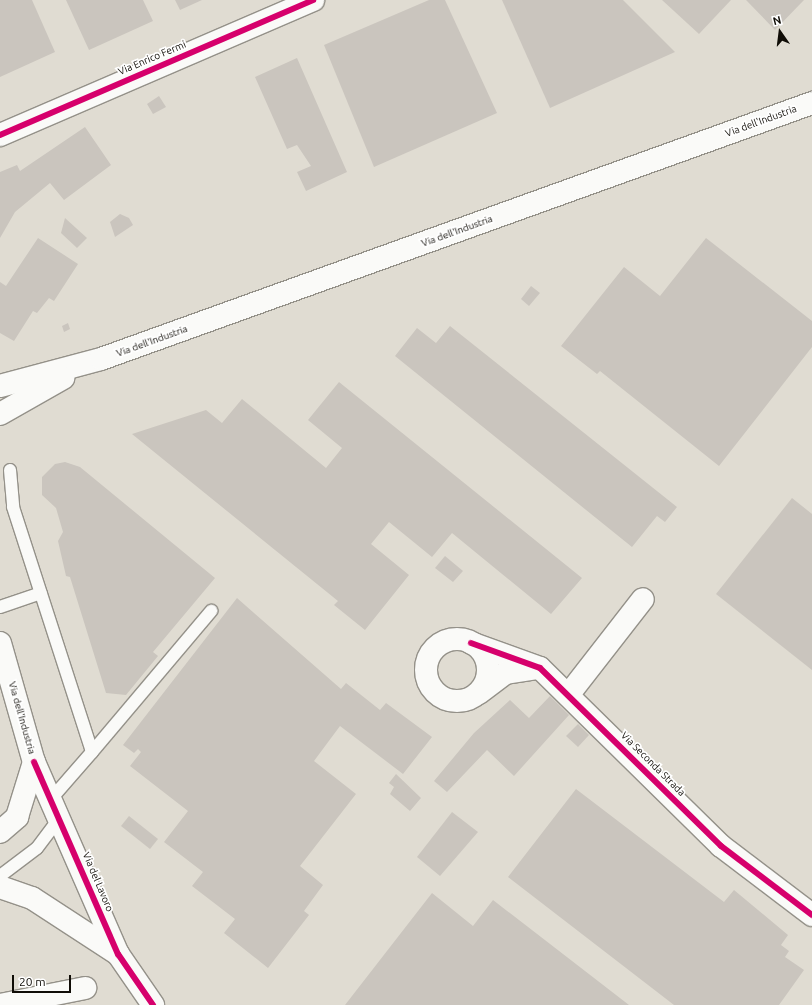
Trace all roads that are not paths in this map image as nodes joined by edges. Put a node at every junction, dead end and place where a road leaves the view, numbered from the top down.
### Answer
1 (313, 0) edge
2 (812, 103) edge
3 (0, 135) edge
4 (101, 359) junction
5 (0, 386) edge
6 (0, 414) edge
7 (10, 470) dead end
8 (41, 593) junction
9 (643, 599) dead end
10 (0, 607) edge
11 (211, 611) dead end
12 (0, 643) edge
13 (471, 643) junction
14 (540, 668) junction
15 (477, 694) junction
16 (569, 694) junction
17 (92, 752) junction
18 (34, 762) junction
19 (55, 809) junction
20 (0, 832) edge
21 (0, 876) edge
22 (0, 887) edge
23 (812, 915) edge
24 (118, 954) junction
25 (85, 988) dead end
26 (0, 1005) edge
27 (153, 1005) edge

1 - 3 street, Via Enrico Fermi
2 - 4 street, Via dell'Industria
4 - 5 street, Via dell'Industria
4 - 6 street, Via dell'Industria
7 - 8 lane
8 - 10 lane
8 - 17 lane
9 - 16 street
11 - 17 lane
12 - 18 street, Via dell'Industria
13 - 14 street, Via Seconda Strada
13 - 15 street
13 - 15 street, Via Seconda Strada
14 - 15 street, Via Seconda Strada
14 - 16 street, Via Seconda Strada
16 - 23 street, Via Seconda Strada
17 - 19 lane
18 - 19 street, Via del Lavoro
18 - 20 street, Via dell'Industria
19 - 21 lane
19 - 24 street, Via del Lavoro
22 - 24 street, Via del Lavoro
24 - 27 street, Via del Lavoro
25 - 26 street

